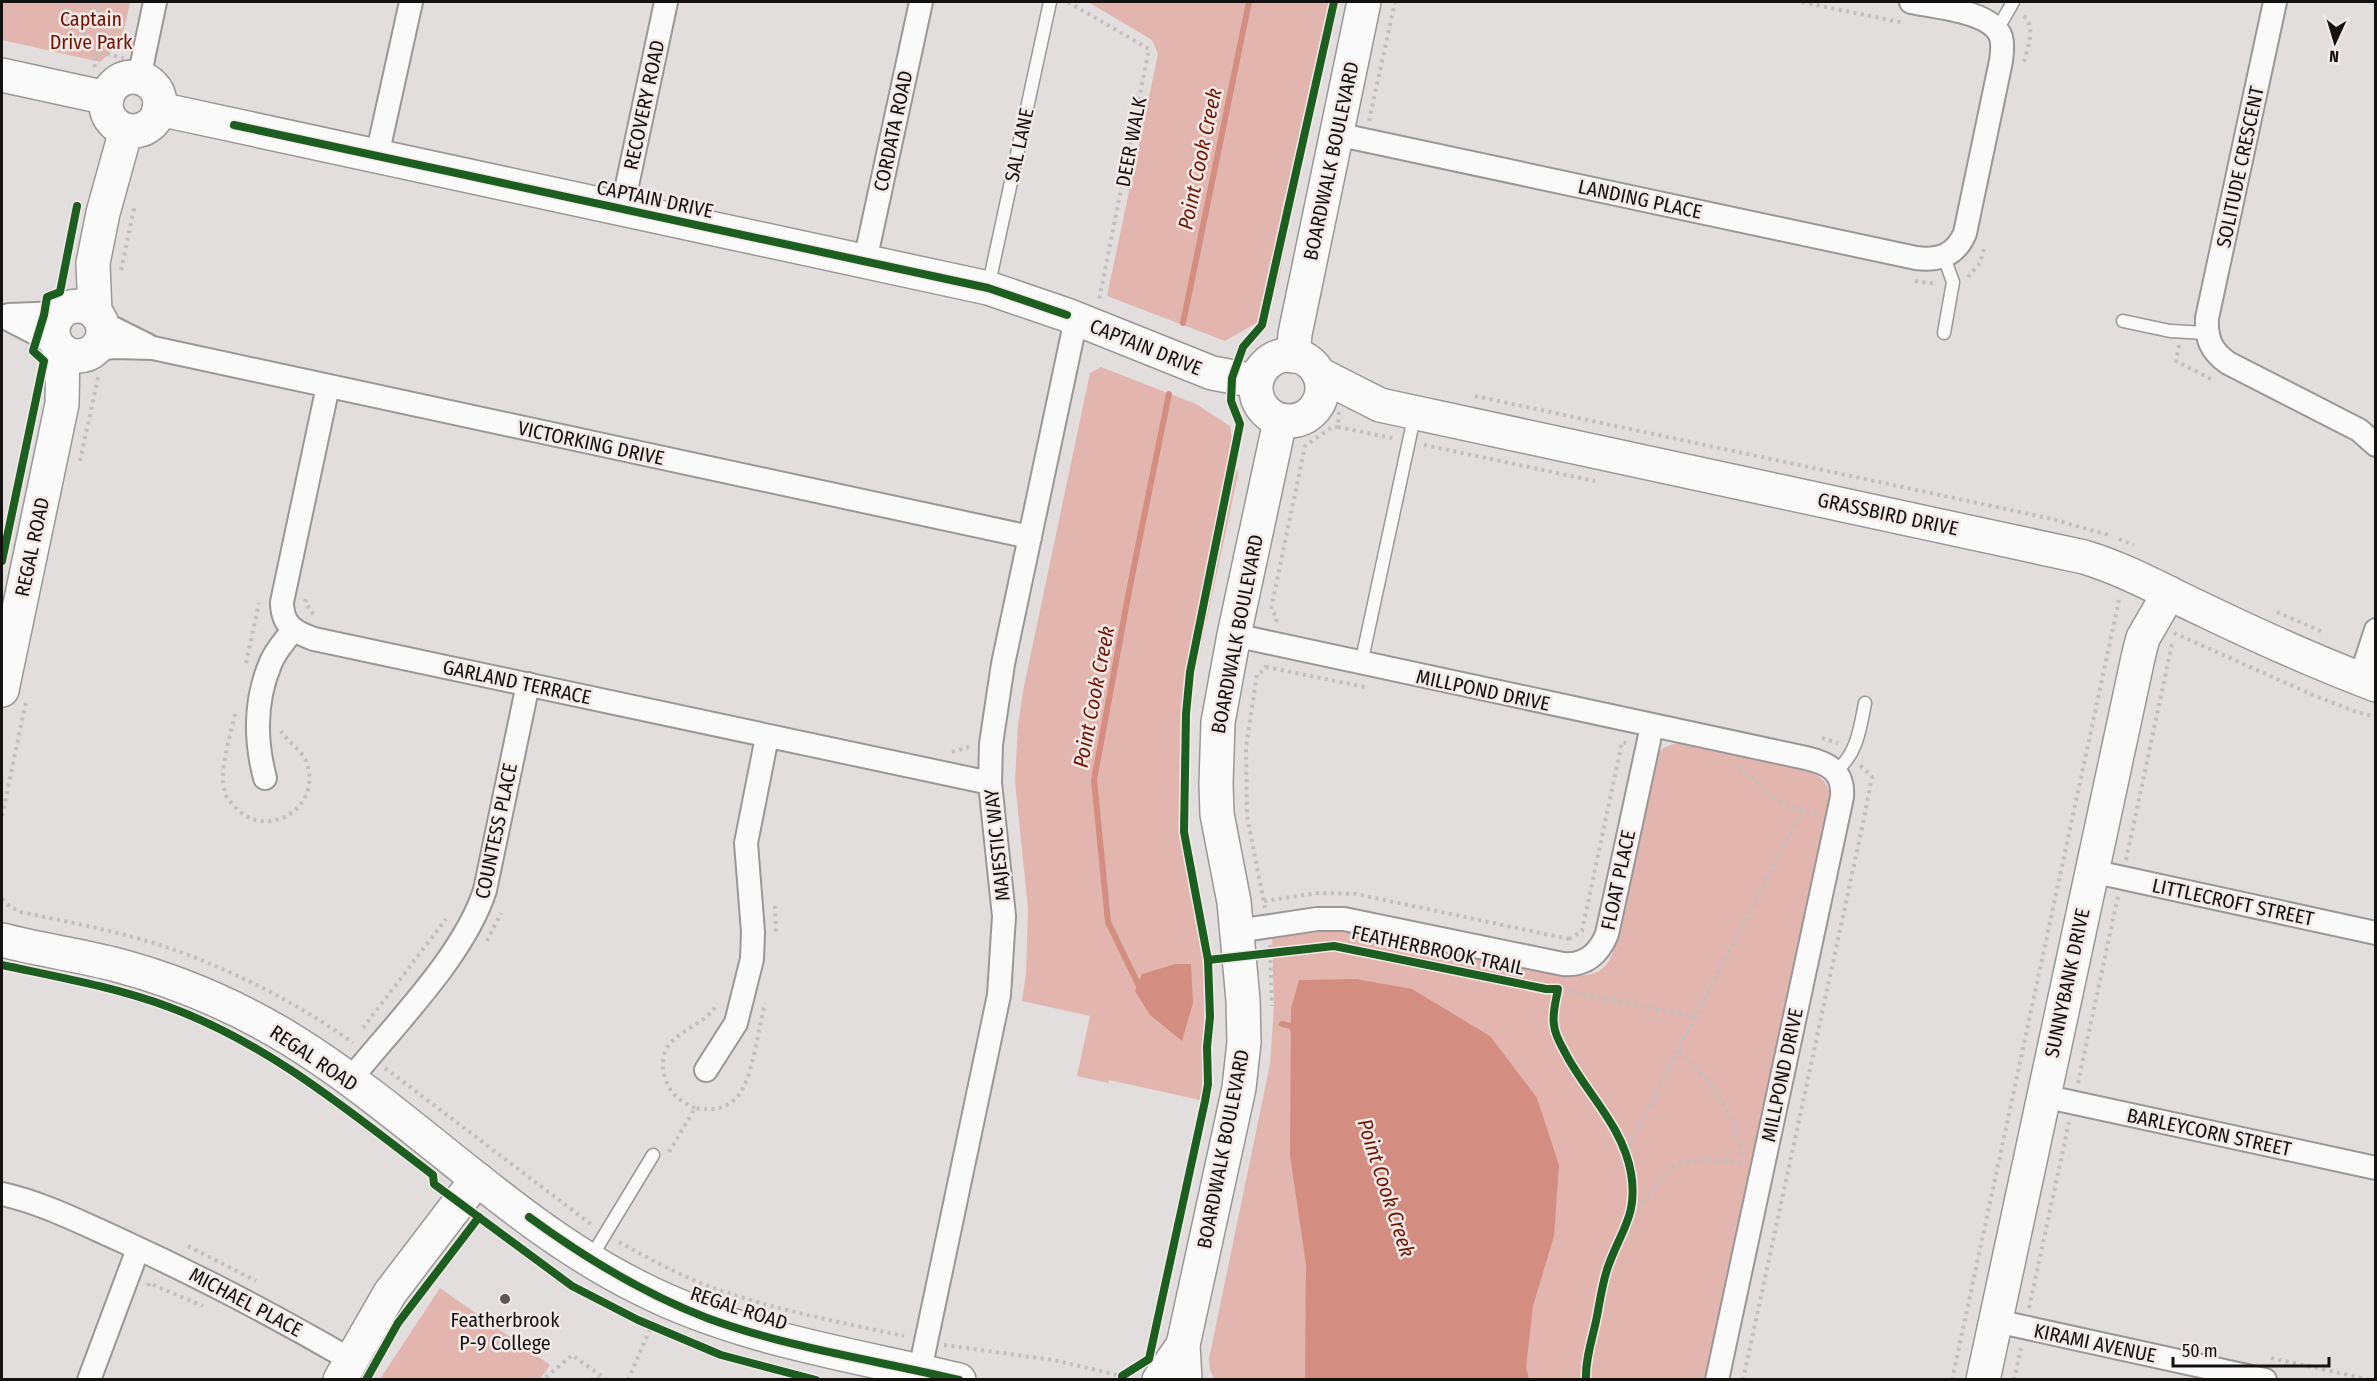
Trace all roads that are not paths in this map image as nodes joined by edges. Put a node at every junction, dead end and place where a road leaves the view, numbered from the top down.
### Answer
1 (155, 2) edge
2 (411, 2) edge
3 (666, 2) edge
4 (921, 2) edge
5 (1050, 2) edge
6 (1364, 2) edge
7 (1911, 2) edge
8 (2013, 2) edge
9 (2276, 2) edge
10 (1997, 30) junction
11 (140, 70) junction
12 (2, 75) edge
13 (98, 96) junction
14 (159, 109) junction
15 (126, 130) junction
16 (1350, 137) junction
17 (377, 156) junction
18 (622, 208) junction
19 (1944, 257) junction
20 (865, 261) junction
21 (988, 288) junction
22 (2, 316) edge
23 (2123, 321) dead end
24 (1085, 323) junction
25 (79, 332) junction
26 (1944, 333) dead end
27 (2207, 333) junction
28 (1306, 365) junction
29 (1256, 381) junction
30 (328, 386) junction
31 (1380, 405) junction
32 (1331, 415) junction
33 (1280, 421) junction
34 (1412, 427) junction
35 (2370, 436) edge
36 (1030, 537) junction
37 (2166, 616) junction
38 (2376, 630) edge
39 (292, 631) junction
40 (1234, 635) junction
41 (1361, 664) junction
42 (2368, 682) edge
43 (528, 684) junction
44 (2, 690) edge
45 (1865, 703) dead end
46 (1650, 736) junction
47 (766, 737) junction
48 (1844, 763) junction
49 (266, 778) dead end
50 (990, 783) junction
51 (2107, 875) junction
52 (2376, 933) edge
53 (2, 940) edge
54 (1245, 945) junction
55 (357, 1060) junction
56 (706, 1070) dead end
57 (2058, 1099) junction
58 (653, 1155) dead end
59 (2376, 1168) edge
60 (477, 1179) junction
61 (2, 1194) edge
62 (598, 1247) junction
63 (138, 1249) junction
64 (2011, 1324) junction
65 (1183, 1345) junction
66 (1150, 1365) edge
67 (346, 1370) edge
68 (920, 1370) junction
69 (89, 1380) edge
70 (959, 1380) edge
71 (1185, 1380) edge
72 (1717, 1380) edge
73 (1983, 1380) edge
74 (2265, 1380) edge

1 - 11 street
2 - 17 street
3 - 18 street, RECOVERY ROAD
4 - 20 street, CORDATA ROAD
5 - 21 lane, SAL LANE
6 - 16 street, BOARDWALK BOULEVARD
7 - 10 street
8 - 10 lane
9 - 27 street, SOLITUDE CRESCENT
10 - 19 street
11 - 13 street
11 - 14 street
12 - 13 street
13 - 15 street
14 - 15 street
14 - 17 street, CAPTAIN DRIVE
15 - 25 street, REGAL ROAD
16 - 19 street, LANDING PLACE
16 - 28 street, BOARDWALK BOULEVARD
17 - 18 street, CAPTAIN DRIVE
18 - 20 street, CAPTAIN DRIVE
19 - 26 lane
20 - 21 street, CAPTAIN DRIVE
21 - 24 street, CAPTAIN DRIVE
22 - 25 street, VICTORKING DRIVE
23 - 27 lane
24 - 29 street, CAPTAIN DRIVE
24 - 36 street, MAJESTIC WAY
25 - 30 street, VICTORKING DRIVE
25 - 44 street, REGAL ROAD
27 - 35 street
28 - 29 street
28 - 31 street, GRASSBIRD DRIVE
28 - 32 street
29 - 33 street
30 - 36 street, VICTORKING DRIVE
30 - 39 street
31 - 32 street, GRASSBIRD DRIVE
31 - 34 street, GRASSBIRD DRIVE
32 - 33 street
33 - 40 street, BOARDWALK BOULEVARD
34 - 37 street, GRASSBIRD DRIVE
34 - 41 lane
36 - 50 street, MAJESTIC WAY
37 - 42 street, GRASSBIRD DRIVE
37 - 51 street, SUNNYBANK DRIVE
38 - 42 street
39 - 43 street, GARLAND TERRACE
39 - 49 street
40 - 41 street, MILLPOND DRIVE
40 - 54 street, BOARDWALK BOULEVARD
41 - 46 street, MILLPOND DRIVE
43 - 47 street, GARLAND TERRACE
43 - 55 street, COUNTESS PLACE
45 - 48 lane, MILLPOND DRIVE
46 - 48 street, MILLPOND DRIVE
46 - 54 street, FLOAT PLACE
47 - 50 street, GARLAND TERRACE
47 - 56 street
48 - 72 street, MILLPOND DRIVE
50 - 68 street, MAJESTIC WAY
51 - 52 street, LITTLECROFT STREET
51 - 57 street, SUNNYBANK DRIVE
53 - 55 street, REGAL ROAD
54 - 65 street, BOARDWALK BOULEVARD
55 - 60 street, REGAL ROAD
57 - 59 street, BARLEYCORN STREET
57 - 64 street, SUNNYBANK DRIVE
58 - 62 lane
60 - 62 street, REGAL ROAD
60 - 67 street
61 - 63 street, MICHAEL PLACE
62 - 68 street, REGAL ROAD
63 - 67 street, MICHAEL PLACE
63 - 69 street
64 - 73 street, SUNNYBANK DRIVE
64 - 74 street, KIRAMI AVENUE
65 - 66 street, BOARDWALK BOULEVARD
65 - 71 street, BOARDWALK BOULEVARD
68 - 70 street, REGAL ROAD

